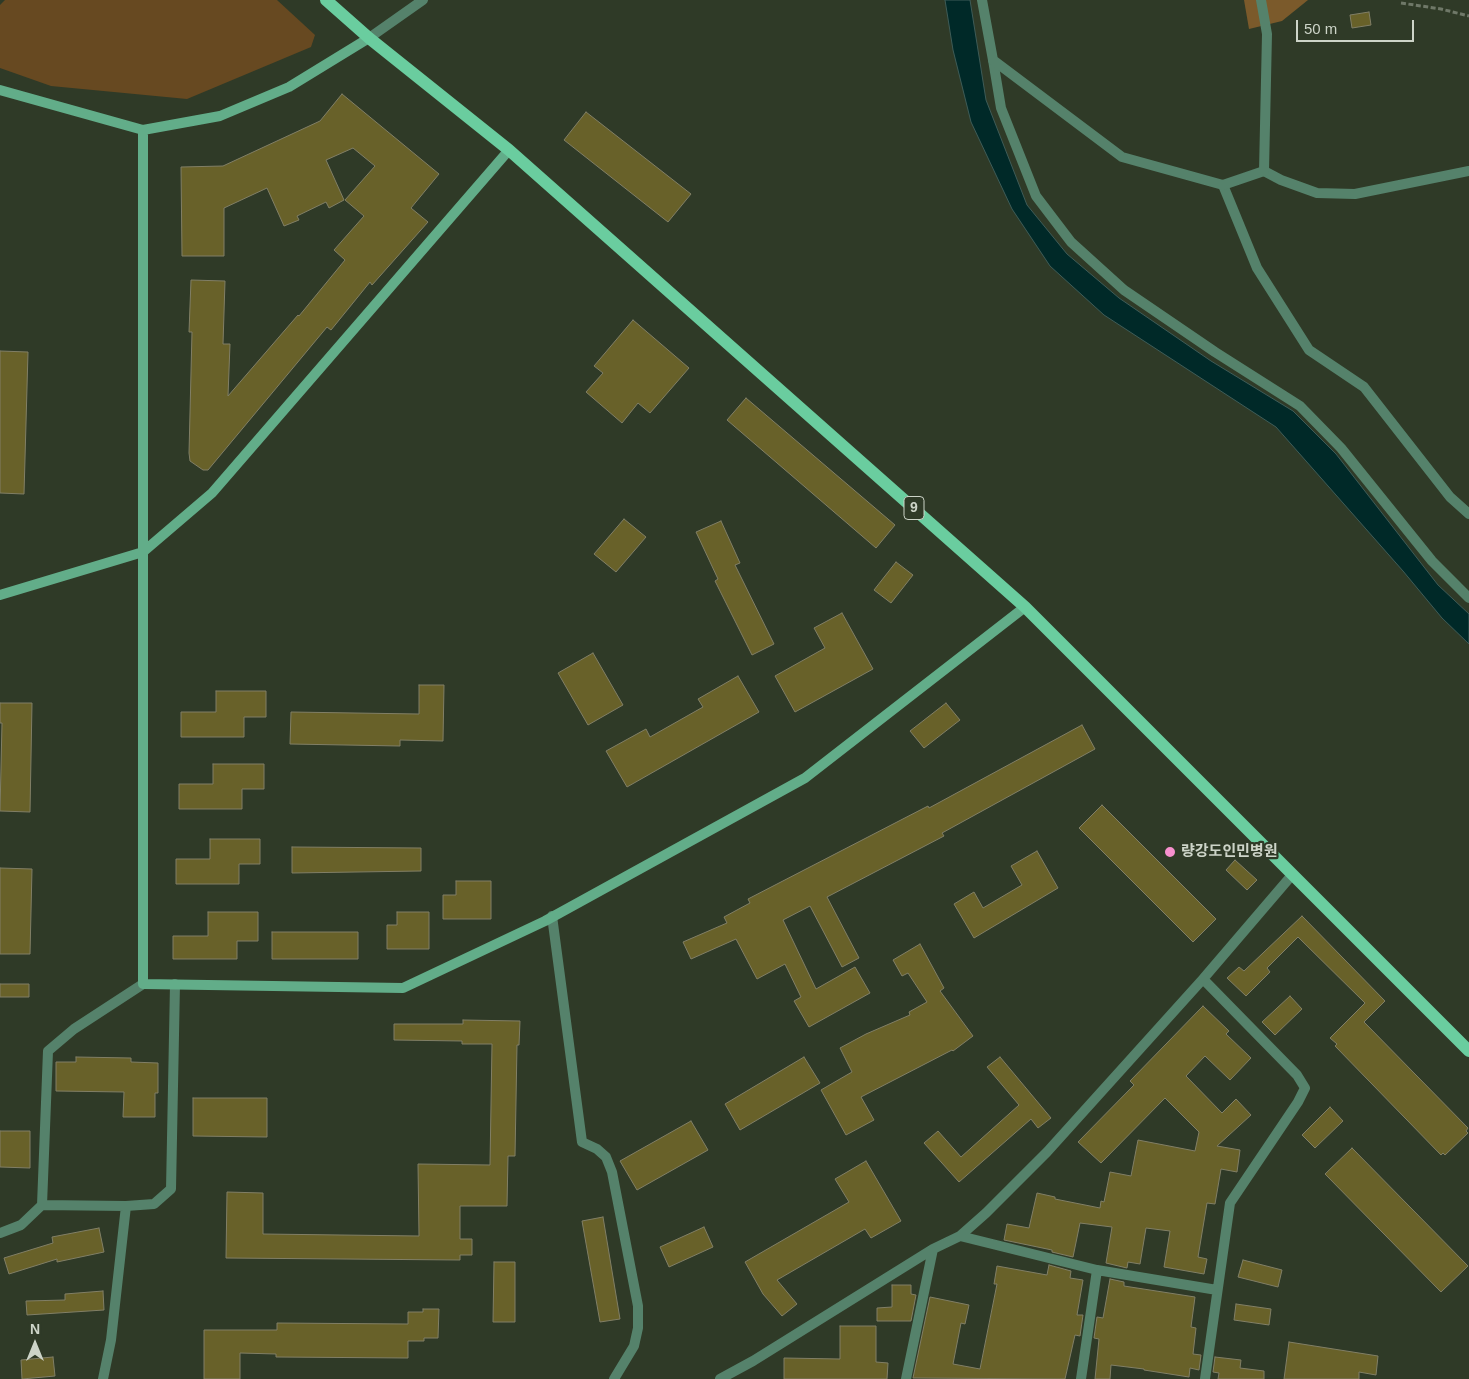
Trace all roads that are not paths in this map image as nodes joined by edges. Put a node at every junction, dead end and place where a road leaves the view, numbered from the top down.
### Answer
1 (326, 0) edge
2 (423, 0) edge
3 (982, 0) edge
4 (1261, 0) edge
5 (369, 38) junction
6 (993, 60) junction
7 (0, 90) edge
8 (143, 130) junction
9 (509, 150) junction
10 (1264, 171) junction
11 (1469, 171) edge
12 (1223, 186) junction
13 (1469, 514) edge
14 (143, 552) junction
15 (0, 595) edge
16 (1469, 598) edge
17 (1025, 607) junction
18 (1292, 875) junction
19 (552, 916) junction
20 (1203, 980) junction
21 (143, 984) junction
22 (175, 984) junction
23 (1469, 1051) edge
24 (42, 1205) junction
25 (126, 1206) junction
26 (0, 1233) edge
27 (960, 1236) junction
28 (933, 1249) junction
29 (1097, 1270) junction
30 (1217, 1290) junction
31 (103, 1379) edge
32 (614, 1379) edge
33 (720, 1379) edge
34 (906, 1379) edge
35 (1081, 1379) edge
36 (1204, 1379) edge

1 - 5 main road, 9
2 - 5 street
3 - 6 street
4 - 10 street
5 - 8 main road
5 - 9 main road, 9
6 - 12 street
6 - 16 street
7 - 8 main road
8 - 14 main road
9 - 14 main road
9 - 17 main road, 9
10 - 11 street
10 - 12 street
12 - 13 street
14 - 15 main road
14 - 21 main road
17 - 18 main road, 9
17 - 19 main road
18 - 20 street
18 - 23 main road, 9
19 - 22 main road
19 - 32 street
20 - 27 street
20 - 30 street
21 - 22 main road
21 - 24 street
22 - 25 street
24 - 25 street
24 - 26 street
25 - 31 street
27 - 28 street
27 - 29 street
28 - 33 street
28 - 34 street
29 - 30 street
29 - 35 street
30 - 36 street

